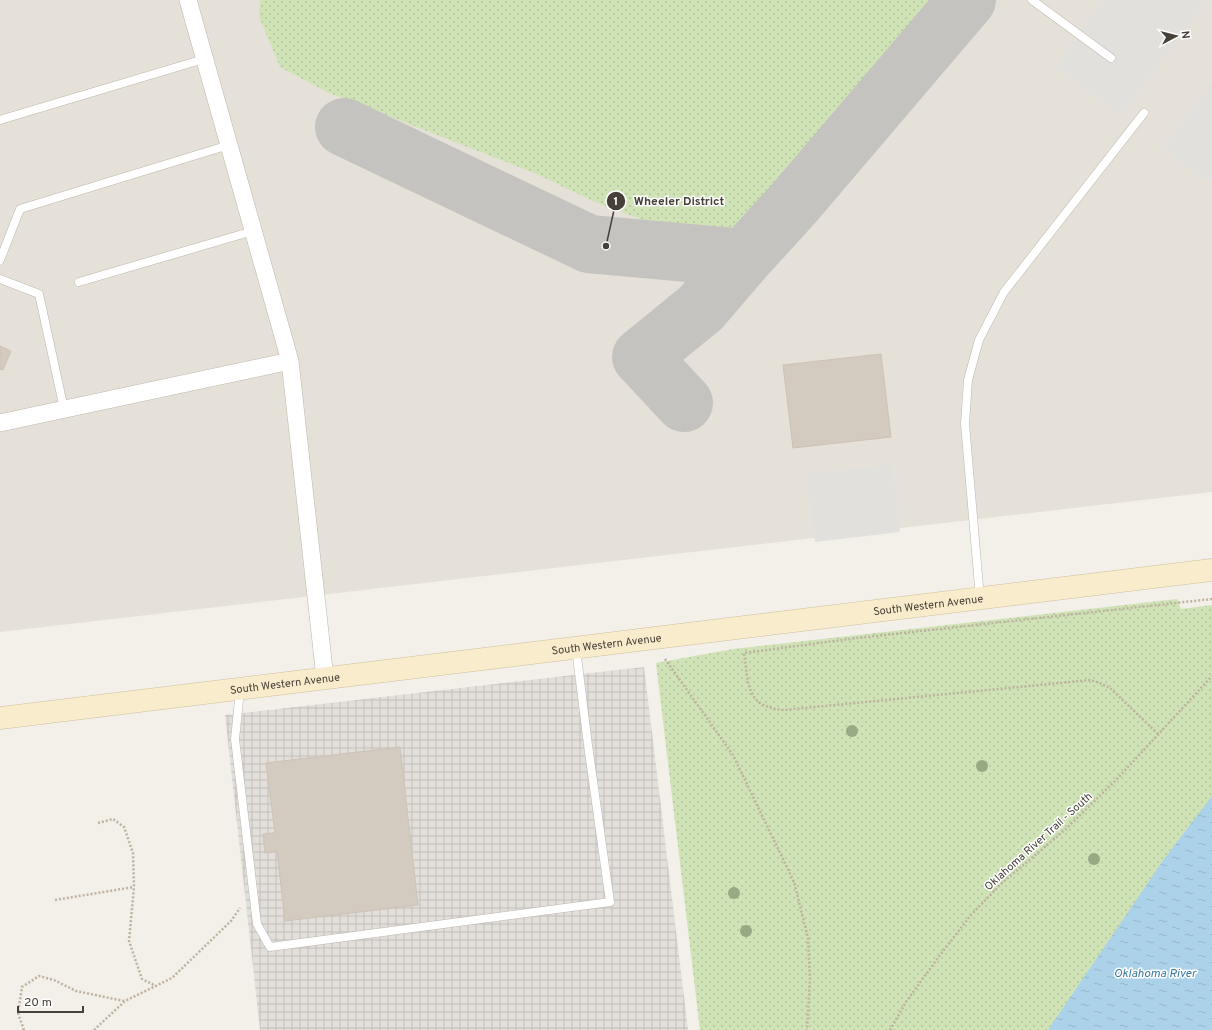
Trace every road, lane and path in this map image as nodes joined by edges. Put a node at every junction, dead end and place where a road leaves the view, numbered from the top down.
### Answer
1 (188, 0) edge
2 (1032, 0) edge
3 (1111, 58) dead end
4 (204, 59) junction
5 (1144, 113) dead end
6 (0, 120) edge
7 (229, 145) junction
8 (253, 231) junction
9 (0, 260) edge
10 (0, 279) edge
11 (79, 282) dead end
12 (290, 361) junction
13 (64, 409) junction
14 (0, 423) edge
15 (1206, 571) edge
16 (980, 598) junction
17 (1212, 599) edge
18 (651, 639) junction
19 (576, 648) junction
20 (1212, 676) edge
21 (325, 678) junction
22 (240, 689) junction
23 (0, 718) edge
24 (1158, 734) junction
25 (98, 823) dead end
26 (134, 887) junction
27 (253, 890) junction
28 (55, 900) dead end
29 (156, 986) junction
30 (125, 1001) junction
31 (24, 1030) edge
32 (94, 1030) edge
33 (806, 1030) edge
34 (890, 1030) edge

1 - 4 street
2 - 3 lane
4 - 6 lane
4 - 7 street
5 - 16 lane
7 - 8 street
7 - 9 lane
8 - 11 lane
8 - 12 street
10 - 13 lane
12 - 13 street
12 - 21 street
13 - 14 street
15 - 16 main road, South Western Avenue
16 - 18 main road, South Western Avenue
17 - 24 path
18 - 19 main road, South Western Avenue
18 - 33 path
19 - 21 main road, South Western Avenue
19 - 27 lane
20 - 24 path, Oklahoma River Trail - South
21 - 22 main road, South Western Avenue
22 - 23 main road, South Western Avenue
22 - 27 lane
24 - 34 path, Oklahoma River Trail - South
25 - 26 path
26 - 28 path
26 - 29 path
27 - 29 path
29 - 30 path
30 - 31 path
30 - 32 path

